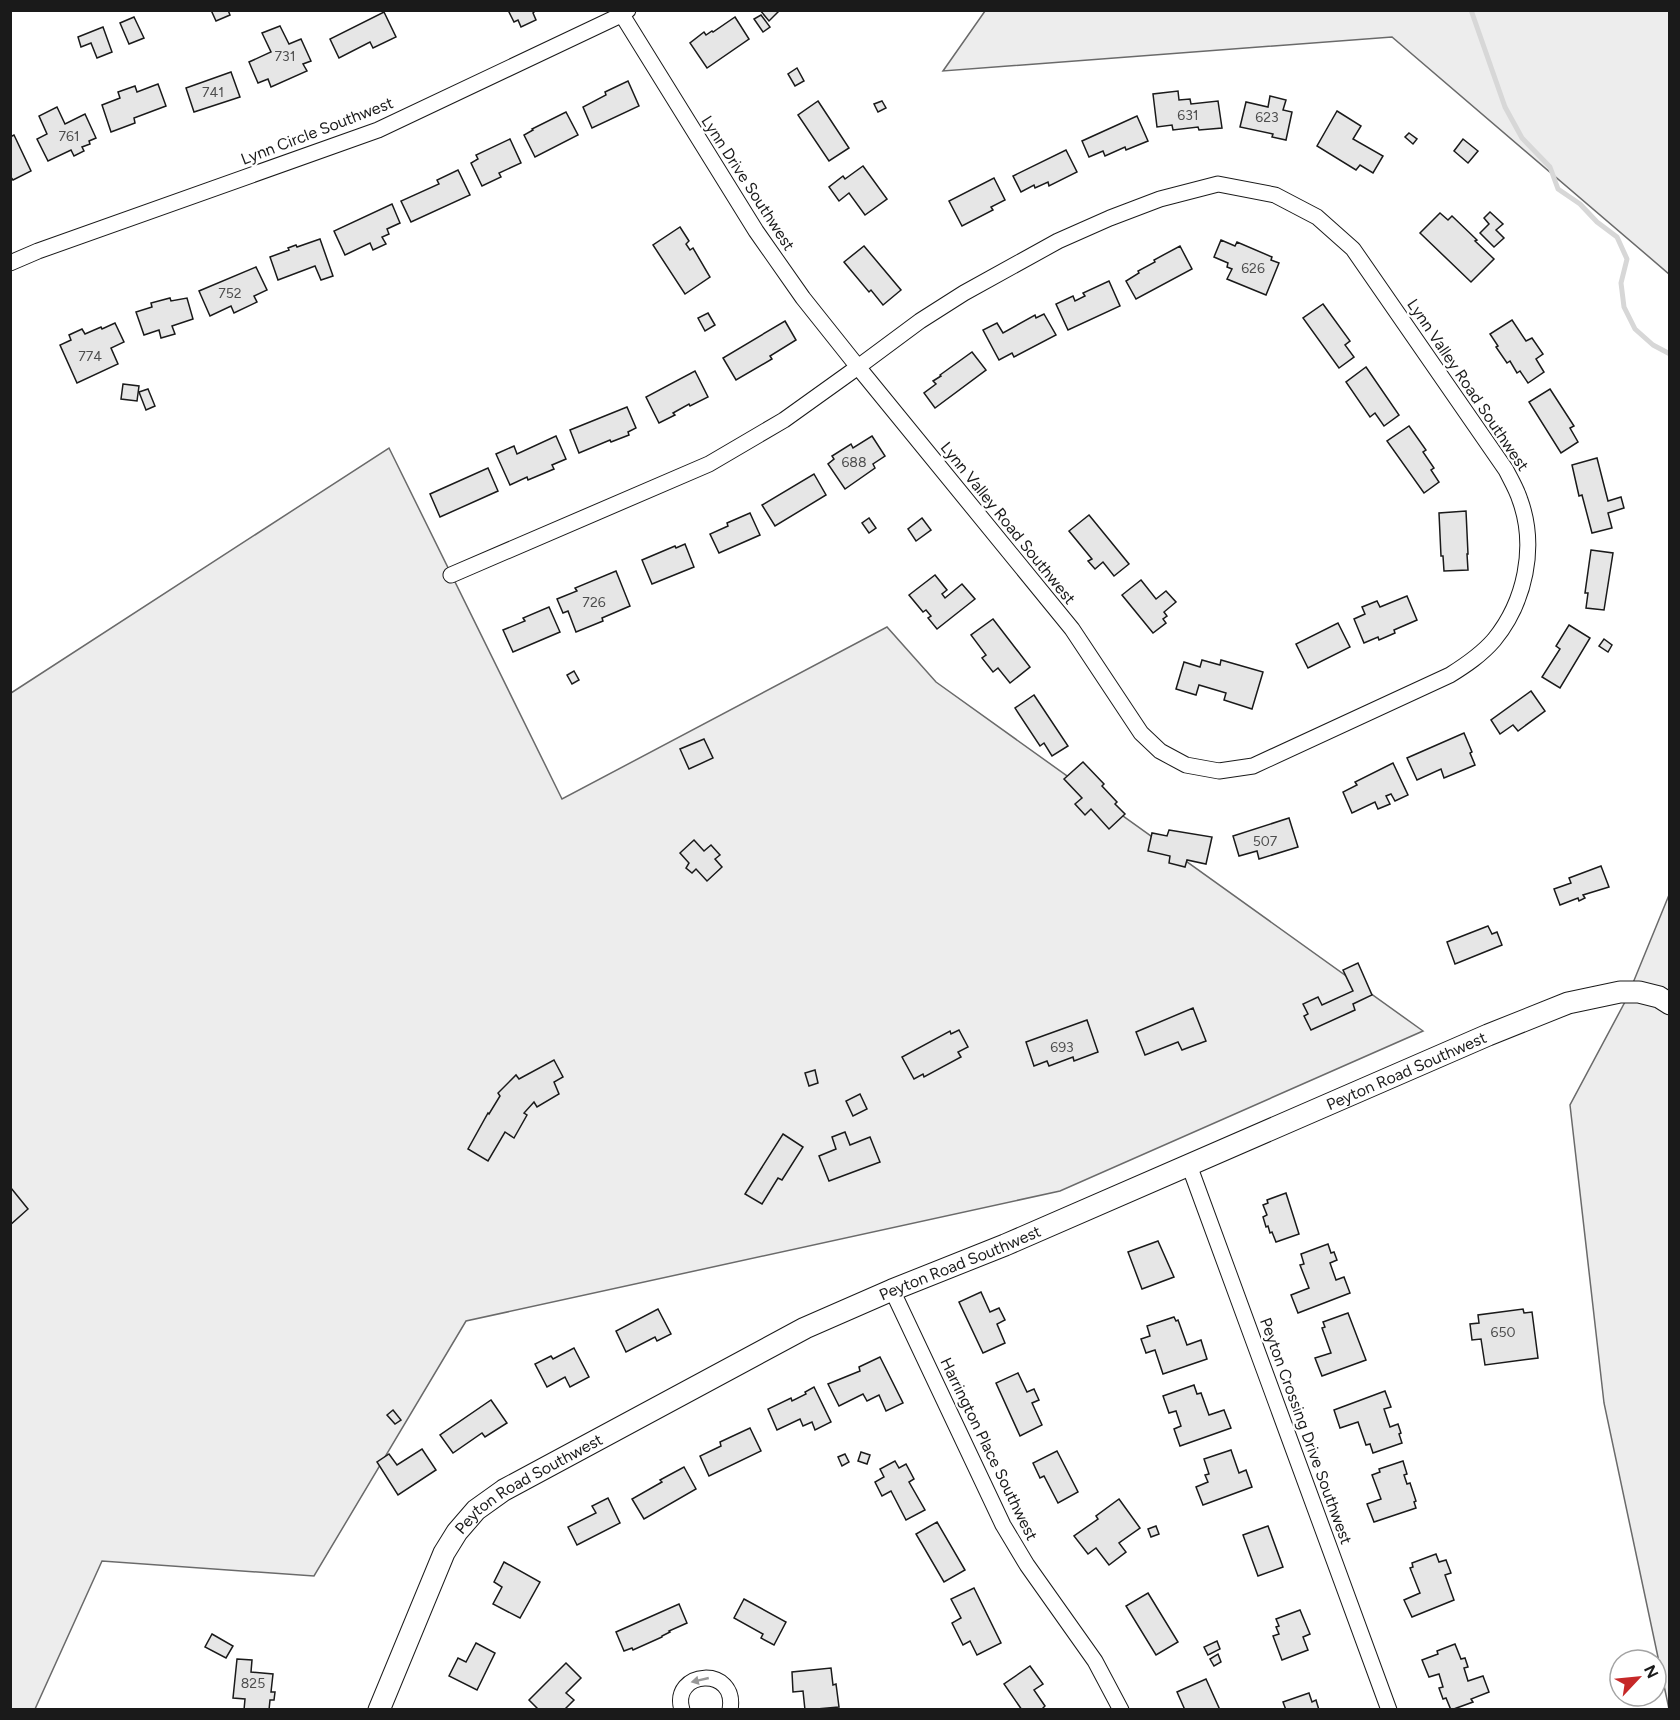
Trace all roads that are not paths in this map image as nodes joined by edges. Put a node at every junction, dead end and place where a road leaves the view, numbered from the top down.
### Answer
1 (622, 12) edge
2 (10, 263) edge
3 (858, 367) junction
4 (452, 575) dead end
5 (1670, 1004) edge
6 (1189, 1165) junction
7 (892, 1290) junction
8 (379, 1710) edge
9 (682, 1710) edge
10 (730, 1710) edge
11 (1121, 1710) edge
12 (1389, 1710) edge

1 - 2 street, Lynn Circle Southwest
1 - 3 street, Lynn Drive Southwest
3 - 3 street, Lynn Valley Road Southwest
3 - 4 street, Lynn Valley Road Southwest
5 - 6 street, Peyton Road Southwest
6 - 7 street, Peyton Road Southwest
6 - 12 street, Peyton Crossing Drive Southwest
7 - 8 street, Peyton Road Southwest
7 - 11 street, Harrington Place Southwest
10 -> 9 street

